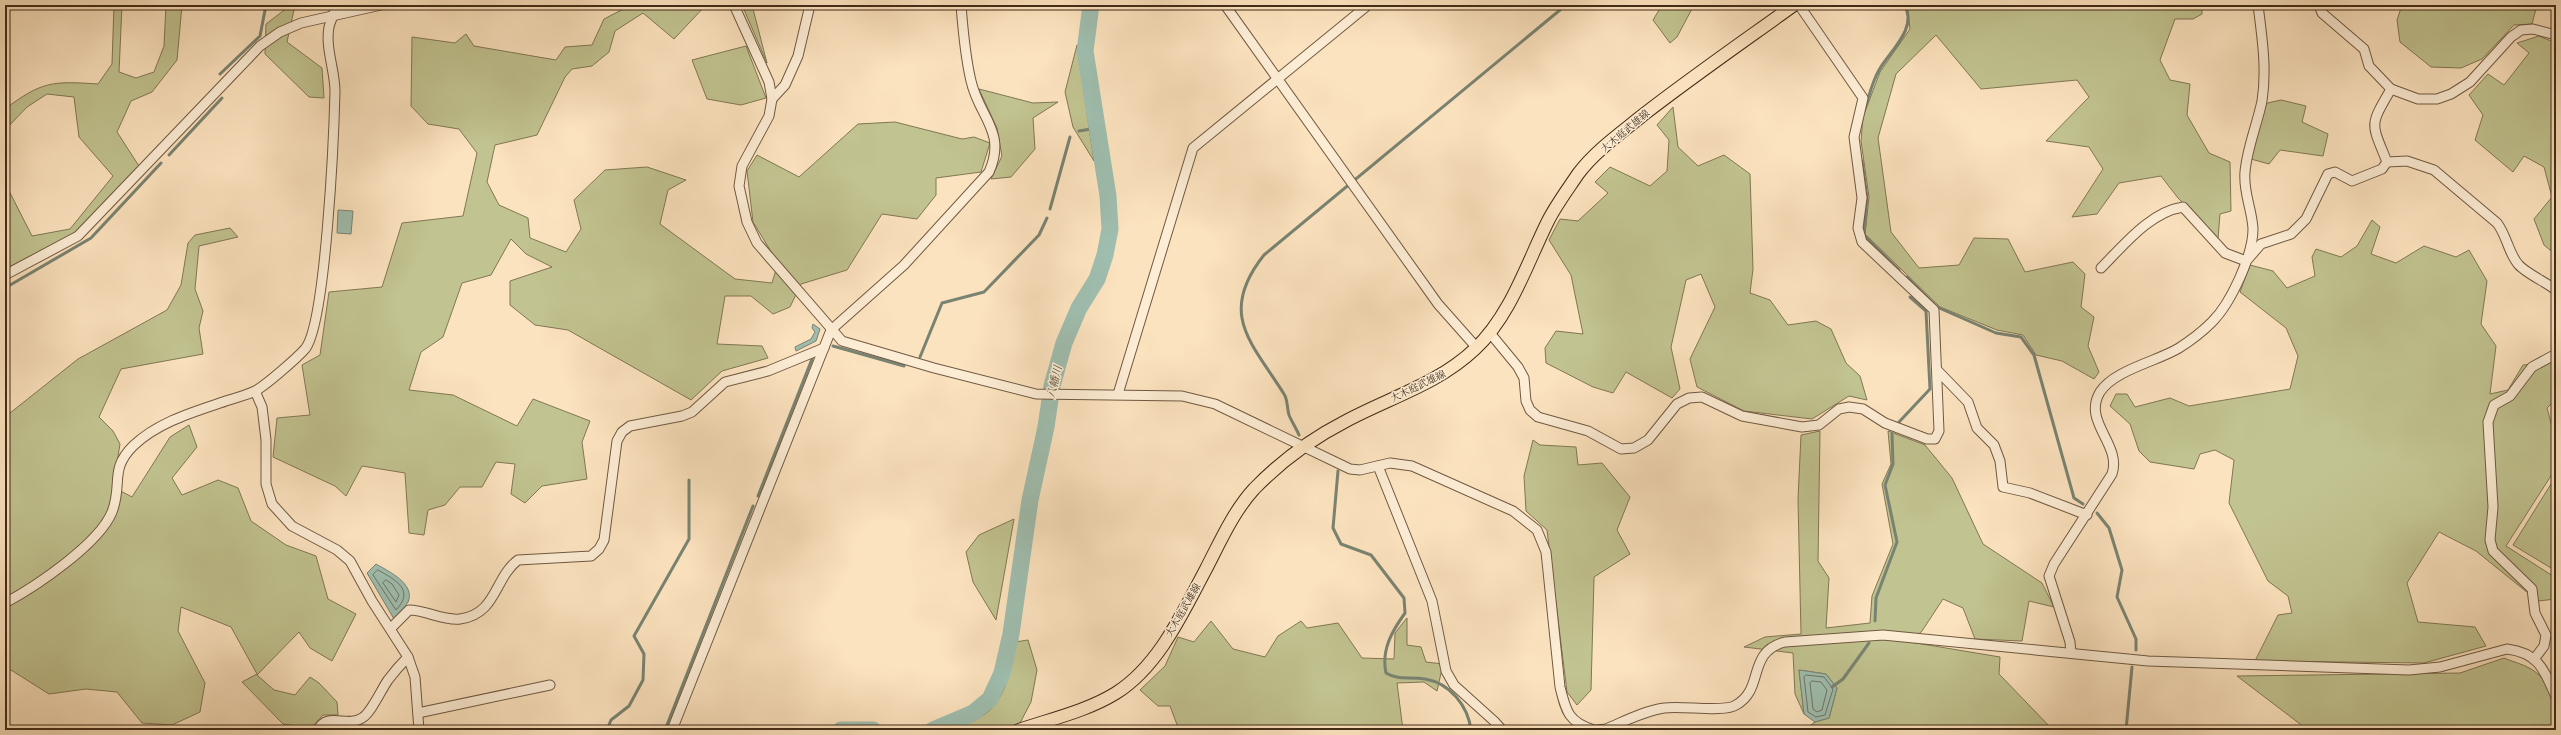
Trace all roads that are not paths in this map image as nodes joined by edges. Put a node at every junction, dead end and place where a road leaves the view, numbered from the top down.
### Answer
1 (337, 5) edge
2 (381, 5) edge
3 (734, 5) edge
4 (810, 5) edge
5 (961, 5) edge
6 (1225, 5) edge
7 (1368, 5) edge
8 (1794, 5) edge
9 (1799, 5) edge
10 (2258, 5) edge
11 (2319, 5) edge
12 (333, 17) junction
13 (2556, 35) edge
14 (1278, 79) junction
15 (2391, 89) junction
16 (772, 99) junction
17 (2387, 162) junction
18 (2246, 261) junction
19 (2101, 268) dead end
20 (5, 275) edge
21 (2556, 290) edge
22 (831, 330) junction
23 (1490, 333) junction
24 (824, 348) junction
25 (1477, 348) junction
26 (2556, 354) edge
27 (1937, 370) junction
28 (255, 391) junction
29 (1118, 394) junction
30 (1302, 446) junction
31 (1378, 466) junction
32 (2087, 515) junction
33 (5, 603) edge
34 (391, 628) junction
35 (2071, 652) junction
36 (408, 657) junction
37 (2535, 658) junction
38 (550, 685) dead end
39 (2556, 697) edge
40 (418, 713) junction
41 (318, 730) edge
42 (419, 730) edge
43 (672, 730) edge
44 (1019, 730) edge
45 (1502, 730) edge
46 (1595, 730) edge

1 - 12 street
2 - 12 street
3 - 16 street
4 - 16 street
5 - 22 street
6 - 14 street
7 - 14 street
8 - 23 main road, 大木庭武雄線
9 - 27 street
10 - 18 street
11 - 15 street
12 - 20 street
12 - 28 street
13 - 15 street
14 - 25 street
14 - 29 street
15 - 17 street
16 - 22 street
17 - 18 street
17 - 21 street
18 - 19 street
18 - 32 street
22 - 24 street
22 - 29 street
23 - 25 main road, 大木庭武雄線
23 - 27 street
24 - 34 street
24 - 43 street
25 - 30 main road, 大木庭武雄線
26 - 37 street
27 - 32 street
28 - 33 street
28 - 34 street
29 - 30 street
30 - 31 street
30 - 44 main road, 大木庭武雄線
31 - 45 street
31 - 46 street
32 - 35 street
34 - 36 street
35 - 37 street
35 - 46 street
36 - 40 street
36 - 41 street
37 - 39 street
38 - 40 street
40 - 42 street

